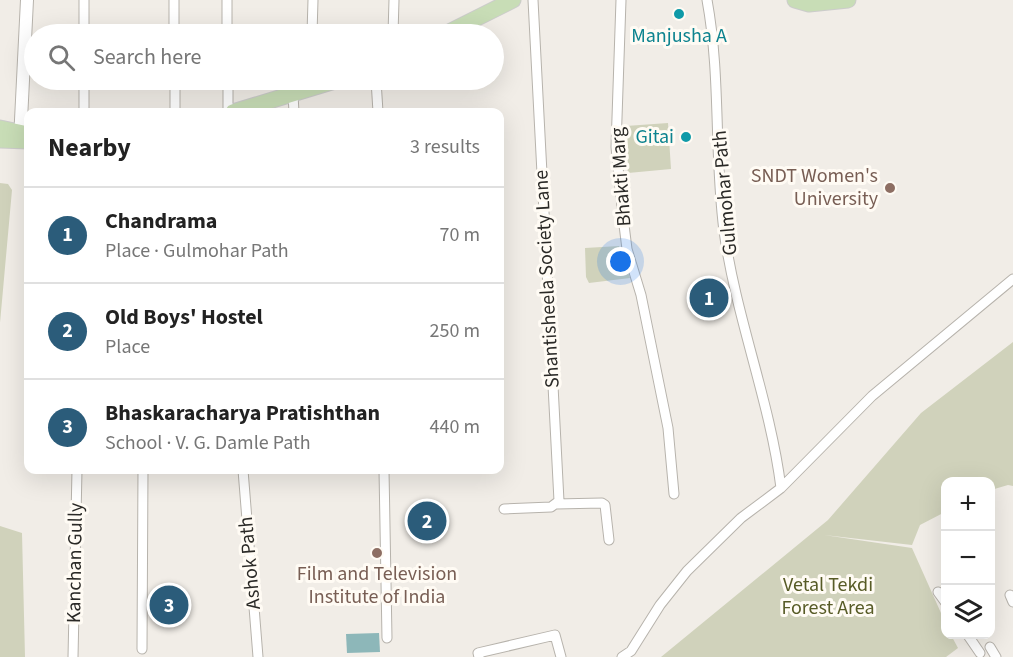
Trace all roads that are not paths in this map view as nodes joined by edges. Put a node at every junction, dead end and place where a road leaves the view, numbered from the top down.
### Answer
1 (27, 0) edge
2 (84, 0) edge
3 (174, 0) edge
4 (227, 0) edge
5 (313, 0) edge
6 (394, 0) edge
7 (513, 0) edge
8 (533, 0) edge
9 (621, 0) edge
10 (707, 0) edge
11 (795, 0) edge
12 (848, 0) edge
13 (26, 24) edge
14 (84, 24) edge
15 (174, 24) edge
16 (227, 24) edge
17 (312, 24) edge
18 (393, 24) edge
19 (465, 24) edge
20 (25, 90) edge
21 (84, 90) edge
22 (175, 90) edge
23 (228, 90) edge
24 (301, 90) edge
25 (377, 90) edge
26 (293, 95) junction
27 (25, 108) edge
28 (84, 108) edge
29 (175, 108) edge
30 (228, 108) edge
31 (247, 108) edge
32 (294, 108) edge
33 (378, 108) edge
34 (0, 128) edge
35 (24, 137) edge
36 (0, 140) edge
37 (1013, 279) edge
38 (77, 474) edge
39 (143, 474) edge
40 (243, 474) edge
41 (384, 474) edge
42 (780, 488) junction
43 (674, 494) dead end
44 (556, 504) junction
45 (504, 510) dead end
46 (609, 540) dead end
47 (938, 592) dead end
48 (941, 597) edge
49 (387, 638) dead end
50 (970, 639) edge
51 (990, 647) dead end
52 (142, 649) dead end
53 (980, 653) dead end
54 (73, 657) edge
55 (258, 657) edge
56 (479, 657) edge
57 (561, 657) edge
58 (622, 657) edge
59 (996, 657) edge

1 - 13 street
2 - 14 street
3 - 15 street
4 - 16 street
5 - 17 street
6 - 18 street
7 - 19 main road
8 - 44 street, Shantisheela Society Lane
9 - 43 street, Bhakti Marg
10 - 42 street, Gulmohar Path
11 - 12 main road
20 - 27 street
21 - 28 street
22 - 29 street
23 - 30 street
24 - 26 main road
25 - 33 street
26 - 31 main road
26 - 32 street
34 - 35 main road
35 - 36 main road
37 - 42 street
38 - 54 street, Kanchan Gully
39 - 52 street
40 - 55 street, Ashok Path
41 - 49 street
42 - 58 street
44 - 45 street
44 - 46 street
47 - 48 street
50 - 53 street
51 - 59 street
56 - 57 street

